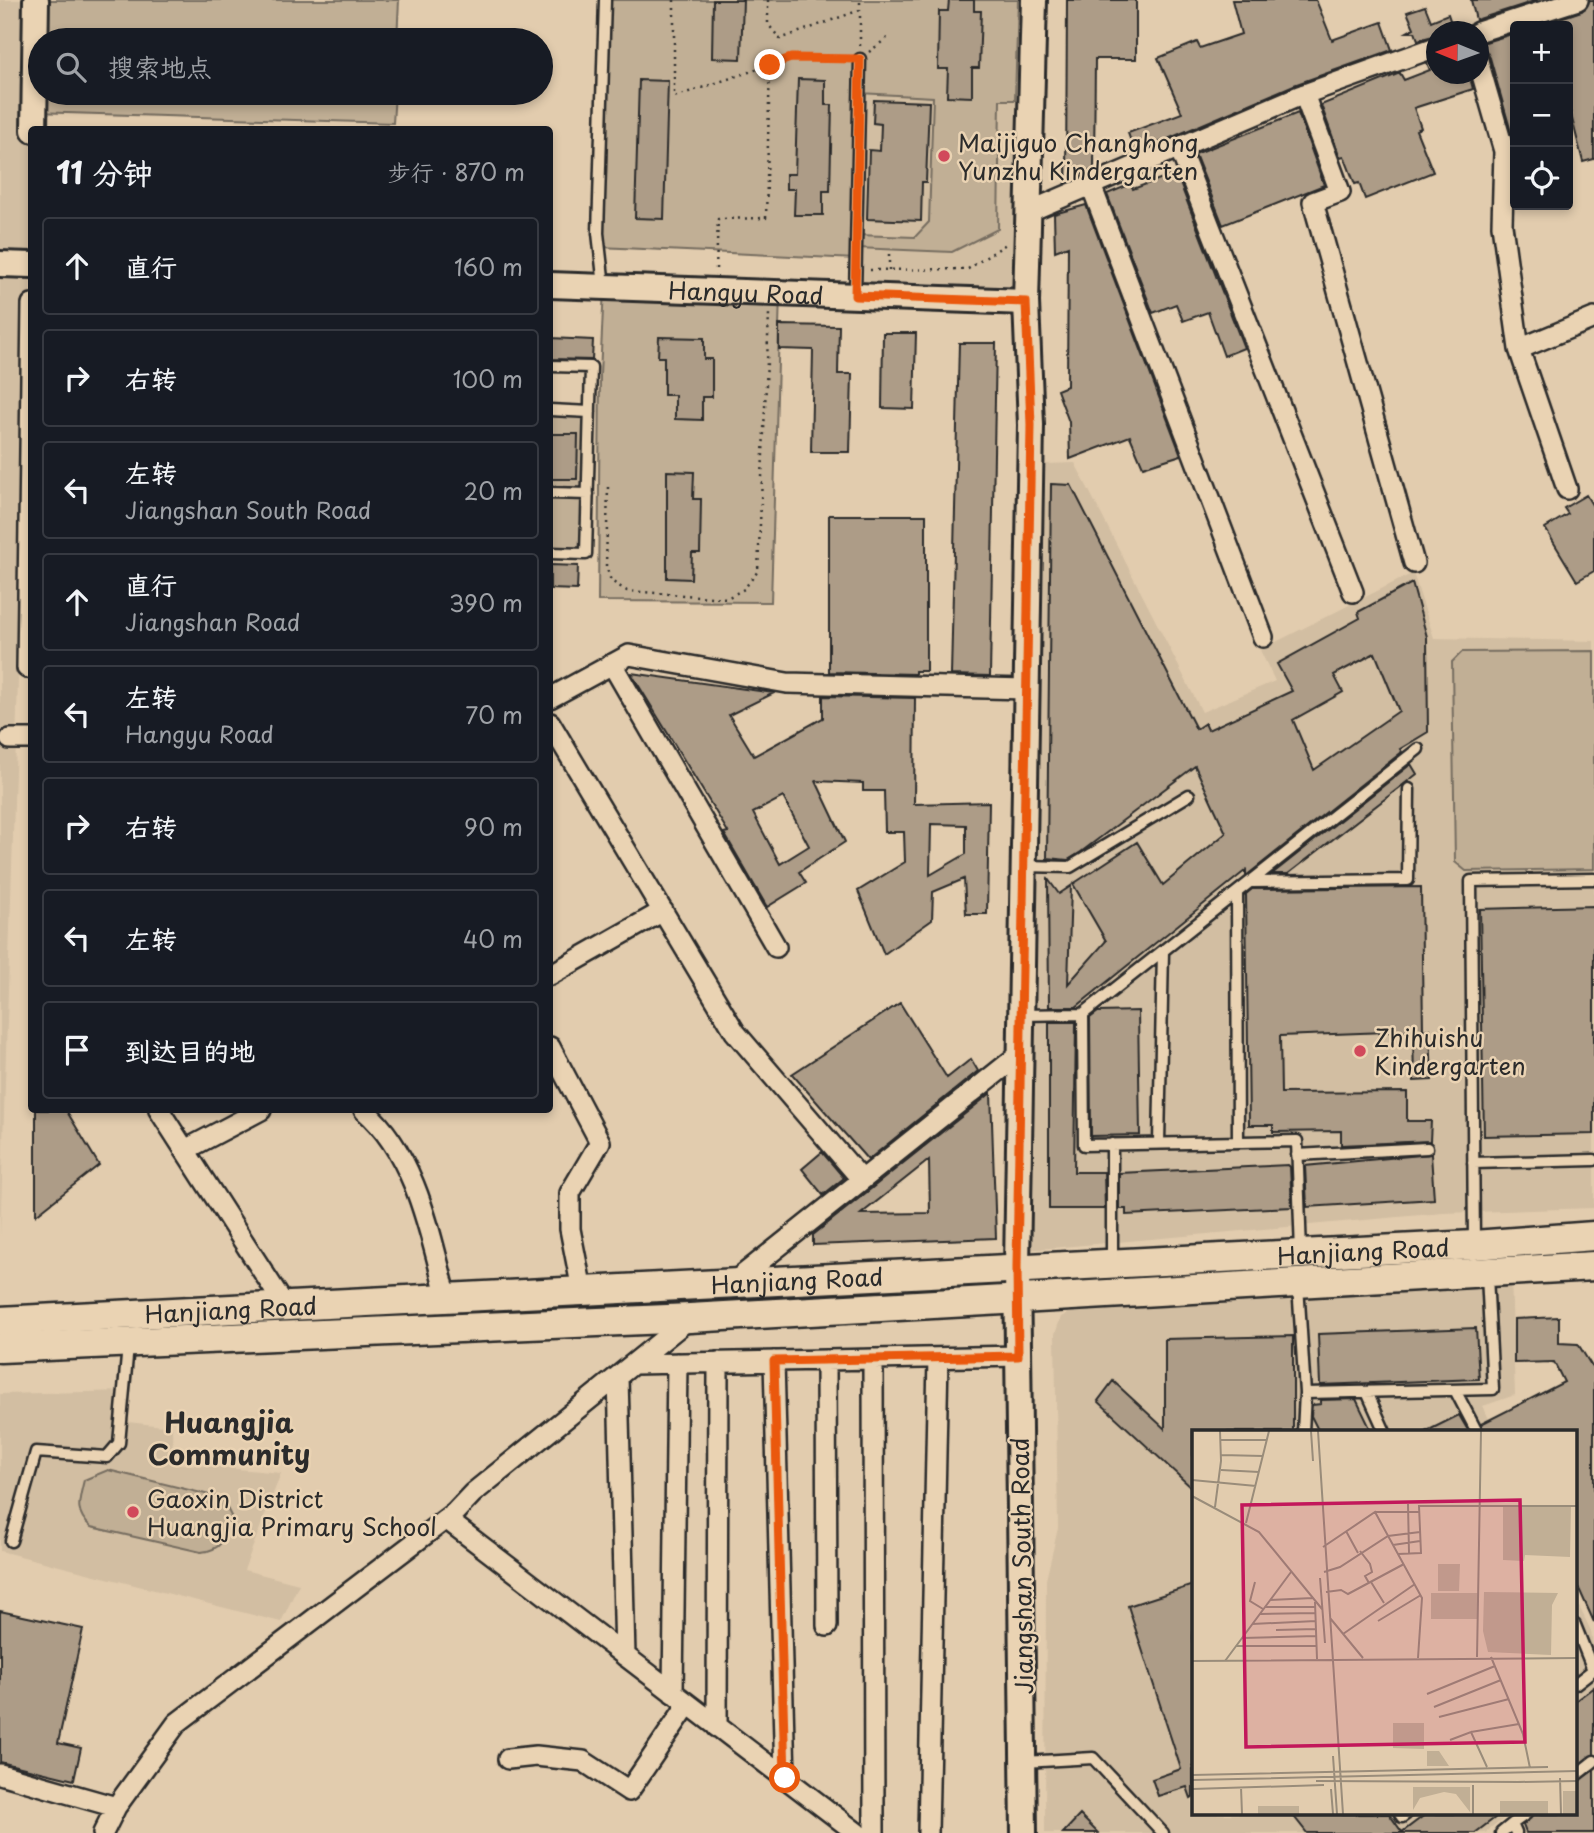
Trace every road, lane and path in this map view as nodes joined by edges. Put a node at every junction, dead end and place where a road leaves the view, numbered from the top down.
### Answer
1 (36, 0) edge
2 (605, 0) edge
3 (674, 0) edge
4 (768, 0) edge
5 (860, 0) edge
6 (1034, 0) edge
7 (1578, 0) edge
8 (860, 10) junction
9 (36, 28) edge
10 (1489, 29) edge
11 (891, 34) dead end
12 (1426, 51) edge
13 (860, 59) junction
14 (770, 65) junction
15 (1485, 84) edge
16 (1304, 94) junction
17 (34, 105) edge
18 (34, 126) edge
19 (1179, 147) junction
20 (1091, 186) junction
21 (1028, 221) junction
22 (889, 249) dead end
23 (0, 264) edge
24 (28, 265) edge
25 (856, 270) junction
26 (888, 270) junction
27 (553, 285) edge
28 (604, 287) junction
29 (716, 291) junction
30 (770, 293) junction
31 (855, 296) junction
32 (1026, 302) junction
33 (1594, 318) edge
34 (1519, 349) junction
35 (553, 366) edge
36 (553, 411) edge
37 (590, 412) junction
38 (608, 486) dead end
39 (1567, 489) dead end
40 (553, 493) edge
41 (588, 494) junction
42 (553, 553) edge
43 (1415, 563) dead end
44 (1353, 592) dead end
45 (28, 606) edge
46 (1263, 637) dead end
47 (612, 664) junction
48 (28, 668) edge
49 (1026, 690) junction
50 (553, 696) edge
51 (553, 728) edge
52 (28, 738) edge
53 (10, 739) dead end
54 (1418, 749) dead end
55 (1409, 789) dead end
56 (1189, 795) dead end
57 (1023, 866) junction
58 (1594, 879) edge
59 (1250, 882) junction
60 (1237, 893) junction
61 (663, 911) junction
62 (776, 947) dead end
63 (1163, 951) junction
64 (553, 973) edge
65 (1083, 1014) junction
66 (1021, 1015) junction
67 (553, 1053) edge
68 (1020, 1054) junction
69 (161, 1113) edge
70 (255, 1113) edge
71 (368, 1113) edge
72 (1238, 1142) junction
73 (1159, 1143) junction
74 (1112, 1144) junction
75 (1427, 1148) dead end
76 (185, 1150) junction
77 (1297, 1155) junction
78 (1594, 1160) edge
79 (1474, 1163) junction
80 (862, 1180) junction
81 (1594, 1236) edge
82 (1474, 1245) junction
83 (1301, 1253) junction
84 (1112, 1263) junction
85 (1594, 1266) edge
86 (1017, 1267) junction
87 (1487, 1272) junction
88 (734, 1282) junction
89 (1298, 1283) junction
90 (582, 1290) junction
91 (447, 1298) junction
92 (1018, 1298) junction
93 (285, 1306) junction
94 (690, 1318) junction
95 (0, 1321) edge
96 (128, 1343) junction
97 (0, 1348) edge
98 (1018, 1356) junction
99 (937, 1358) junction
100 (873, 1359) junction
101 (826, 1360) junction
102 (774, 1361) junction
103 (718, 1362) junction
104 (677, 1363) junction
105 (634, 1364) junction
106 (618, 1377) junction
107 (1455, 1390) junction
108 (1367, 1392) junction
109 (1305, 1393) junction
110 (1303, 1430) edge
111 (1384, 1430) edge
112 (1476, 1430) edge
113 (446, 1519) junction
114 (10, 1541) dead end
115 (827, 1626) dead end
116 (1576, 1628) edge
117 (625, 1656) junction
118 (1576, 1683) edge
119 (681, 1699) junction
120 (718, 1727) junction
121 (508, 1759) dead end
122 (1594, 1761) edge
123 (1024, 1762) junction
124 (0, 1774) edge
125 (1576, 1775) edge
126 (785, 1778) junction
127 (116, 1807) junction
128 (1525, 1815) edge
129 (1514, 1829) edge
130 (103, 1833) edge
131 (857, 1833) edge
132 (874, 1833) edge
133 (928, 1833) edge
134 (1024, 1833) edge
135 (1163, 1833) edge
136 (1501, 1833) edge

1 - 9 street
2 - 28 lane
3 - 14 path
4 - 8 path
5 - 8 path
6 - 21 street, Jiangshan South Road
7 - 10 street
8 - 13 path
11 - 13 path
12 - 16 street
13 - 14 path
13 - 25 lane
14 - 29 path
15 - 34 street
16 - 19 street
16 - 43 street
17 - 18 street
19 - 20 street
19 - 44 street
20 - 21 street
20 - 46 street
21 - 26 path
21 - 32 street, Jiangshan South Road
22 - 26 path
23 - 24 street
25 - 26 path
25 - 31 lane
27 - 28 street, Hangyu Road
28 - 29 street, Hangyu Road
29 - 30 street, Hangyu Road
30 - 31 street, Hangyu Road
30 - 38 path
31 - 32 street, Hangyu Road
32 - 49 street, Jiangshan South Road
33 - 34 street
34 - 39 street
35 - 37 lane
36 - 37 lane
37 - 41 lane
40 - 41 lane
41 - 42 lane
45 - 48 street
47 - 49 street
47 - 50 street
47 - 62 street
49 - 57 street, Jiangshan South Road
51 - 61 street
52 - 53 street
54 - 59 lane
55 - 59 lane
56 - 57 lane
57 - 66 street, Jiangshan South Road
58 - 79 lane
59 - 60 lane
60 - 63 lane
60 - 72 lane
61 - 64 street
61 - 80 street
63 - 65 lane
63 - 73 lane
65 - 66 lane
65 - 74 lane
66 - 68 street, Jiangshan South Road
67 - 90 street
68 - 80 street
68 - 86 street, Jiangshan South Road
69 - 76 street
70 - 76 street
71 - 91 street
72 - 73 lane
72 - 77 lane
73 - 74 lane
74 - 84 lane
75 - 77 lane
76 - 93 street
77 - 83 lane
78 - 79 lane
79 - 82 lane
80 - 88 street
81 - 82 main road, Hanjiang Road
82 - 83 main road, Hanjiang Road
83 - 84 main road, Hanjiang Road
84 - 86 main road, Hanjiang Road
85 - 87 main road, Hanjiang Road
86 - 88 main road, Hanjiang Road
86 - 92 street, Jiangshan South Road
87 - 89 main road, Hanjiang Road
87 - 107 lane
88 - 90 main road, Hanjiang Road
89 - 92 main road, Hanjiang Road
89 - 109 lane
90 - 91 main road, Hanjiang Road
91 - 93 main road, Hanjiang Road
92 - 94 main road, Hanjiang Road
92 - 98 street, Jiangshan South Road
93 - 95 main road, Hanjiang Road
94 - 96 main road, Hanjiang Road
94 - 105 street
96 - 97 main road, Hanjiang Road
96 - 114 lane
98 - 99 street
98 - 123 street, Jiangshan South Road
99 - 100 street
99 - 133 street
100 - 101 street
100 - 132 street
101 - 102 street
101 - 115 street
102 - 103 street
102 - 126 street
103 - 104 street
103 - 120 street
104 - 105 street
104 - 119 street
105 - 106 street
106 - 113 street
106 - 117 street
107 - 108 lane
107 - 112 lane
108 - 109 lane
108 - 111 lane
109 - 110 lane
113 - 117 street
113 - 127 street
116 - 118 lane
117 - 119 street
119 - 120 street
119 - 121 street
120 - 126 street
122 - 125 lane
123 - 134 street, Jiangshan South Road
123 - 135 lane
124 - 127 street
126 - 131 street
127 - 130 street
128 - 129 lane
129 - 136 lane

